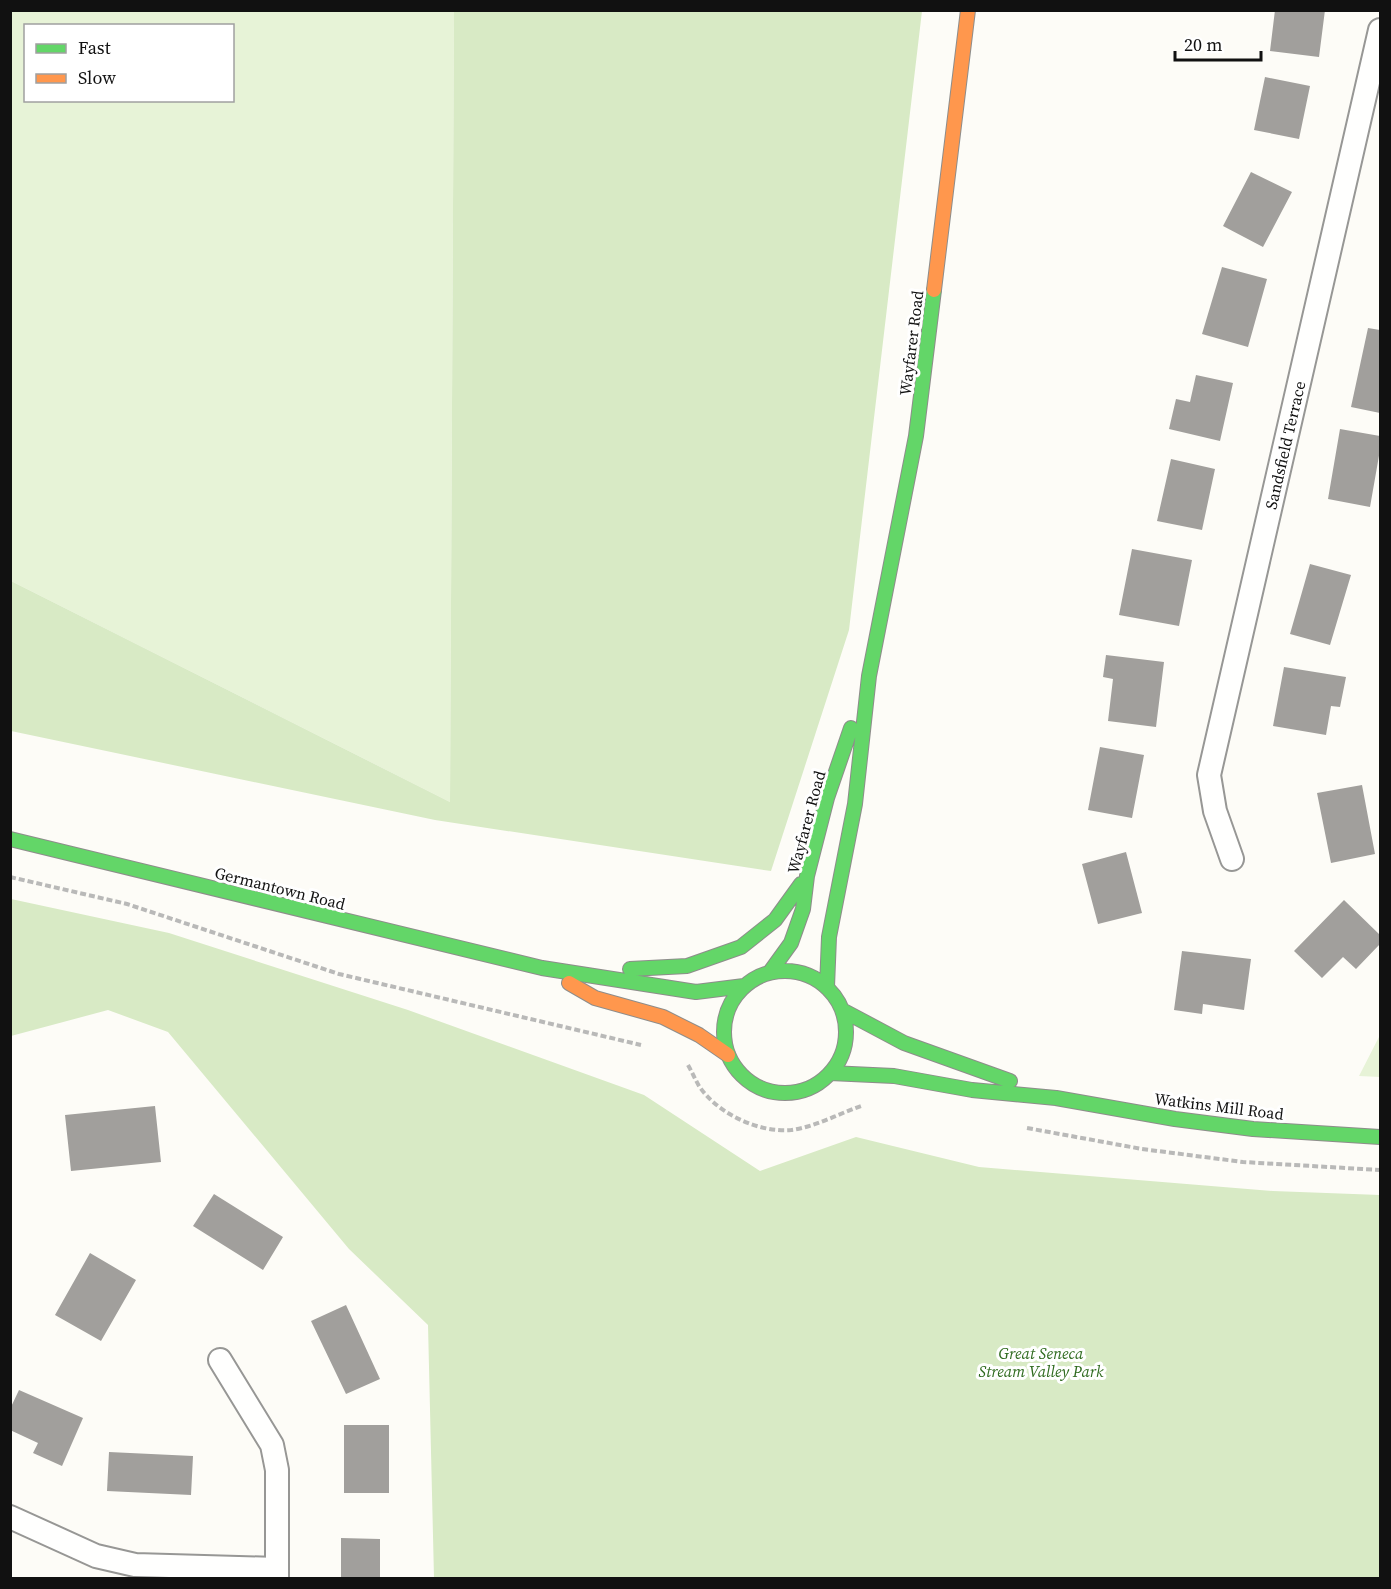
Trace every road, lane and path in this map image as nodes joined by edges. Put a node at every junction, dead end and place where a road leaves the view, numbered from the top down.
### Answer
1 (968, 10) edge
2 (1380, 30) edge
3 (869, 676) junction
4 (10, 839) edge
5 (1232, 858) dead end
6 (807, 876) junction
7 (10, 877) edge
8 (542, 968) junction
9 (770, 972) junction
10 (744, 986) junction
11 (827, 987) junction
12 (842, 1010) junction
13 (642, 1045) dead end
14 (728, 1055) junction
15 (682, 1060) dead end
16 (830, 1073) junction
17 (1056, 1098) junction
18 (870, 1102) dead end
19 (1380, 1137) edge
20 (220, 1360) dead end
21 (10, 1517) edge
22 (277, 1574) edge

1 - 3 street, Wayfarer Road
2 - 5 street, Sandsfield Terrace
3 - 6 street, Wayfarer Road
3 - 11 street, Wayfarer Road
4 - 8 street, Germantown Road
6 - 8 street
6 - 9 street, Wayfarer Road
7 - 13 path
8 - 10 street, Germantown Road
8 - 14 street, Germantown Road
9 - 10 street
9 - 11 street
10 - 14 street
11 - 12 street
12 - 16 street
12 - 17 street, Watkins Mill Road
14 - 16 street
15 - 18 path
16 - 17 street, Watkins Mill Road
17 - 19 street, Watkins Mill Road
20 - 22 street
21 - 22 street

